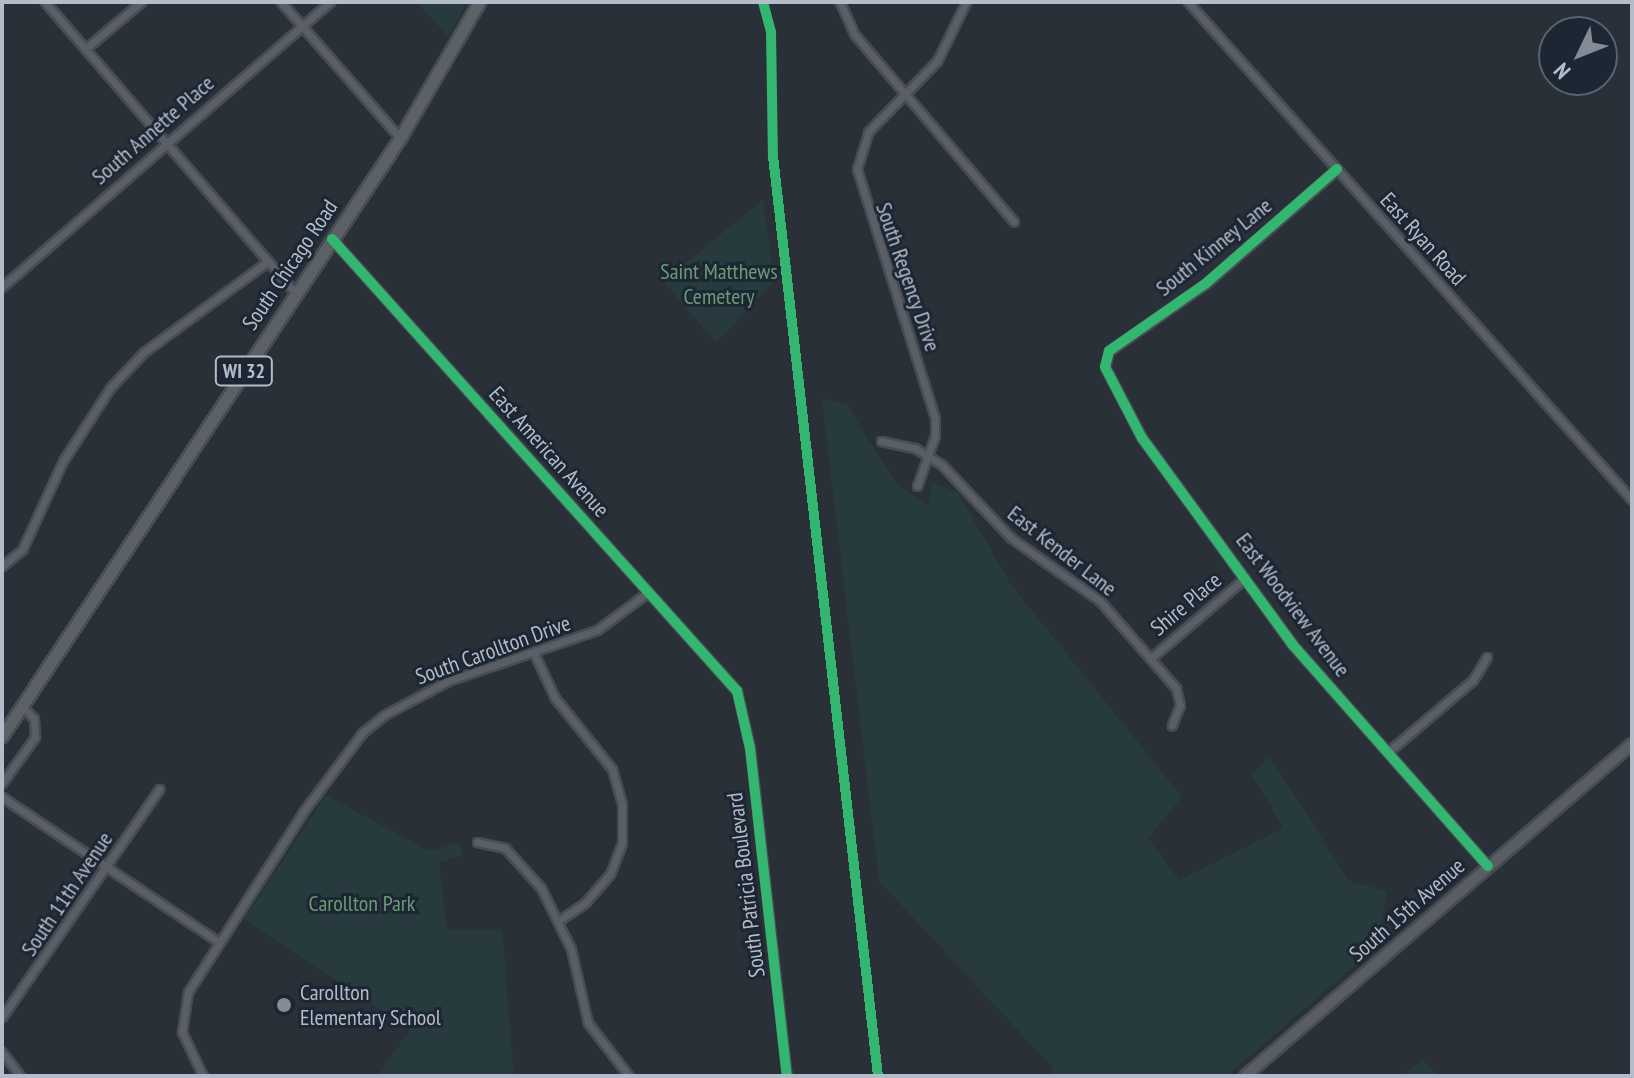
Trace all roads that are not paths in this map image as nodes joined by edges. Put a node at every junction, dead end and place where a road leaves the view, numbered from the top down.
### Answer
1 (45, 2) edge
2 (141, 2) edge
3 (281, 2) edge
4 (330, 2) edge
5 (479, 2) edge
6 (840, 2) edge
7 (966, 2) edge
8 (1188, 2) edge
9 (302, 25) junction
10 (85, 49) junction
11 (906, 93) junction
12 (400, 138) junction
13 (166, 143) junction
14 (1337, 169) junction
15 (1014, 222) dead end
16 (332, 239) junction
17 (267, 262) junction
18 (2, 287) edge
19 (295, 293) junction
20 (1112, 349) joint
21 (881, 441) dead end
22 (929, 456) junction
23 (917, 486) dead end
24 (1632, 500) edge
25 (2, 566) edge
26 (1245, 578) junction
27 (647, 593) junction
28 (534, 653) junction
29 (1487, 657) dead end
30 (1151, 658) junction
31 (737, 691) joint
32 (22, 706) junction
33 (1172, 725) dead end
34 (2, 736) edge
35 (1632, 744) edge
36 (1388, 752) junction
37 (2, 783) edge
38 (159, 789) dead end
39 (2, 797) edge
40 (477, 842) dead end
41 (1488, 866) junction
42 (106, 867) junction
43 (561, 919) junction
44 (219, 942) junction
45 (2, 1017) edge
46 (2, 1052) edge
47 (20, 1076) edge
48 (203, 1076) edge
49 (629, 1076) edge
50 (787, 1076) edge
51 (1245, 1076) edge

1 - 10 street
2 - 10 street
3 - 9 street
4 - 9 street, South Annette Place
5 - 12 main road, South Chicago Road / WI 32
6 - 11 street
7 - 11 street, South Regency Drive
8 - 14 street, East Ryan Road
9 - 12 street
9 - 13 street, South Annette Place
10 - 13 street
11 - 15 street
11 - 22 street, South Regency Drive
12 - 16 main road, South Chicago Road / WI 32
13 - 17 street
13 - 18 street, South Annette Place
14 - 20 street, South Kinney Lane
14 - 24 street, East Ryan Road
16 - 19 main road, South Chicago Road / WI 32
16 - 27 street, East American Avenue
17 - 19 street
17 - 25 street
19 - 32 main road, South Chicago Road / WI 32
20 - 26 street, East Woodview Avenue
21 - 22 street, East Kender Lane
22 - 23 street, South Regency Drive
22 - 30 street, East Kender Lane
26 - 30 street, Shire Place
26 - 36 street, East Woodview Avenue
27 - 28 street, South Carollton Drive
27 - 31 street, East American Avenue
28 - 43 street
28 - 44 street, South Carollton Drive
29 - 36 street
30 - 33 street, East Kender Lane
31 - 50 street, South Patricia Boulevard
32 - 34 main road, South Chicago Road / WI 32
32 - 37 street
35 - 41 street, South 15th Avenue
36 - 41 street, East Woodview Avenue
38 - 42 street, South 11th Avenue
39 - 42 street
40 - 43 street
41 - 51 street, South 15th Avenue
42 - 44 street
42 - 45 street, South 11th Avenue
43 - 49 street
44 - 48 street, South Carollton Drive
46 - 47 street

